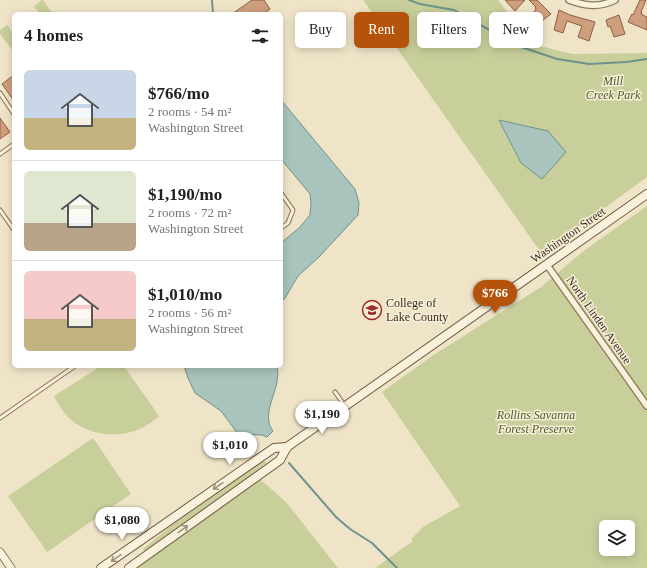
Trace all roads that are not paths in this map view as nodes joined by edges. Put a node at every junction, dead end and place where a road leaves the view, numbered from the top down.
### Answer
1 (569, 0) edge
2 (615, 0) edge
3 (0, 93) edge
4 (12, 111) edge
5 (12, 145) edge
6 (0, 154) edge
7 (647, 194) edge
8 (283, 195) edge
9 (0, 210) edge
10 (12, 227) edge
11 (283, 227) edge
12 (547, 265) junction
13 (72, 368) edge
14 (335, 392) dead end
15 (345, 406) junction
16 (647, 406) edge
17 (0, 418) edge
18 (287, 447) junction
19 (0, 552) edge
20 (11, 568) edge
21 (101, 568) edge
22 (129, 568) edge

1 - 2 street
3 - 4 lane
5 - 6 lane
7 - 12 main road, Washington Street
8 - 11 lane
9 - 10 lane
12 - 15 main road, Washington Street
12 - 16 street, North Linden Avenue
13 - 17 lane
14 - 15 lane
15 - 18 main road, Washington Street
18 -> 21 main road, Washington Street
22 -> 18 main road, Washington Street
19 - 20 street

